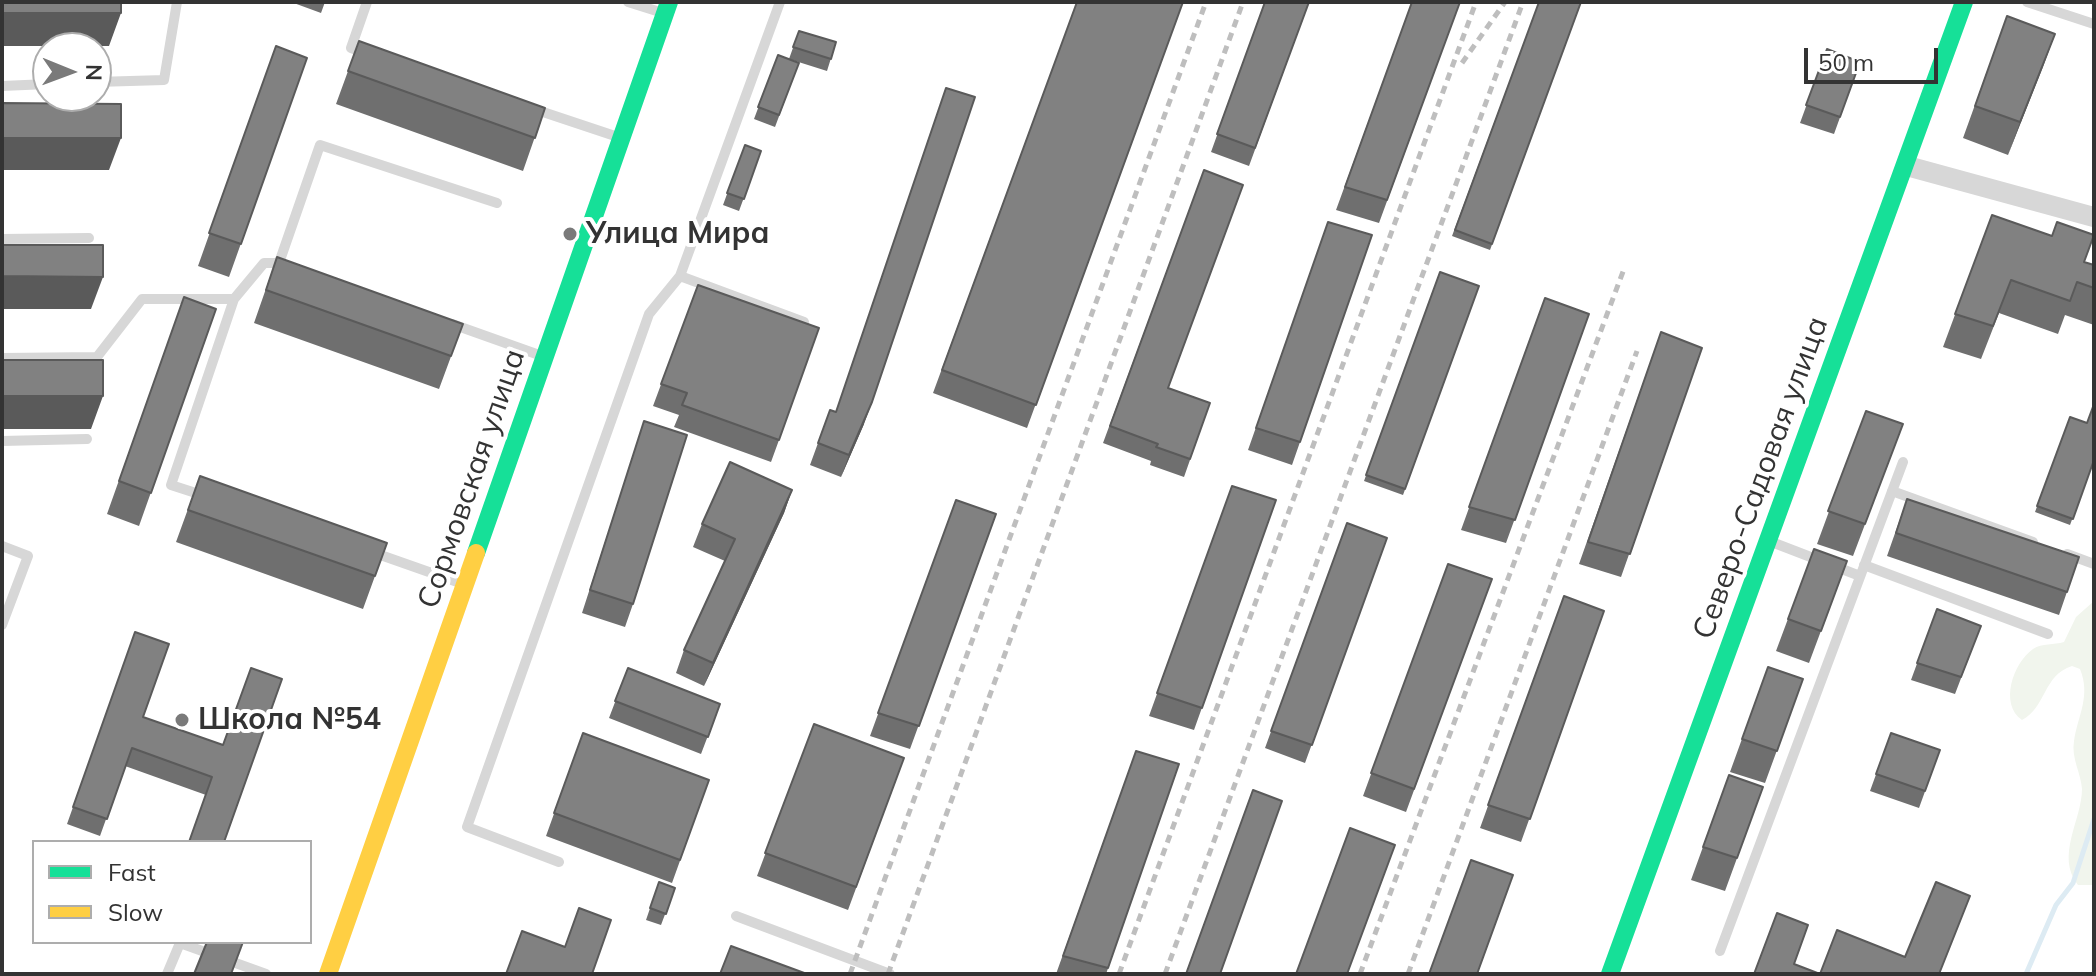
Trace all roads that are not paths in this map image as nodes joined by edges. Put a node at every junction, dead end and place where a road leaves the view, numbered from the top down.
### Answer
1 (177, 2) edge
2 (367, 2) edge
3 (628, 2) edge
4 (780, 2) edge
5 (1964, 2) edge
6 (2027, 2) edge
7 (667, 8) edge
8 (2094, 24) edge
9 (380, 58) edge
10 (112, 82) edge
11 (32, 85) edge
12 (2, 86) edge
13 (525, 106) edge
14 (621, 138) junction
15 (1907, 166) junction
16 (497, 203) dead end
17 (2094, 217) edge
18 (89, 238) dead end
19 (2, 239) edge
20 (279, 263) junction
21 (294, 268) edge
22 (680, 276) junction
23 (234, 299) junction
24 (439, 319) edge
25 (804, 322) edge
26 (544, 357) junction
27 (2, 358) edge
28 (87, 439) dead end
29 (2, 441) edge
30 (1903, 462) dead end
31 (1892, 491) junction
32 (216, 500) edge
33 (1767, 540) junction
34 (2, 546) edge
35 (363, 549) edge
36 (2094, 564) edge
37 (1862, 570) junction
38 (465, 584) junction
39 (2, 625) edge
40 (2048, 634) dead end
41 (559, 862) dead end
42 (736, 916) dead end
43 (180, 944) edge
44 (182, 944) edge
45 (1720, 951) dead end
46 (252, 972) edge
47 (167, 974) edge
48 (266, 974) edge
49 (328, 974) edge
50 (890, 974) edge
51 (1610, 974) edge

1 - 10 lane
2 - 9 lane
3 - 7 lane
4 - 22 lane
5 - 15 street, Северо-Садовая улица
6 - 8 lane
7 - 14 street, Сормовская улица
11 - 12 lane
13 - 14 lane
14 - 26 street, Сормовская улица
15 - 17 street
15 - 33 street, Северо-Садовая улица
16 - 20 lane
18 - 19 lane
20 - 21 lane
20 - 23 lane
22 - 25 lane
22 - 41 lane
23 - 27 lane
23 - 32 lane
24 - 26 lane
26 - 38 street, Сормовская улица
28 - 29 lane
30 - 31 lane
31 - 36 lane
31 - 37 lane
33 - 37 lane
33 - 51 street, Северо-Садовая улица
34 - 39 lane
35 - 38 lane
37 - 40 lane
37 - 45 lane
38 - 49 street, Сормовская улица
42 - 50 lane
43 - 47 lane
44 - 46 lane
46 - 48 lane

